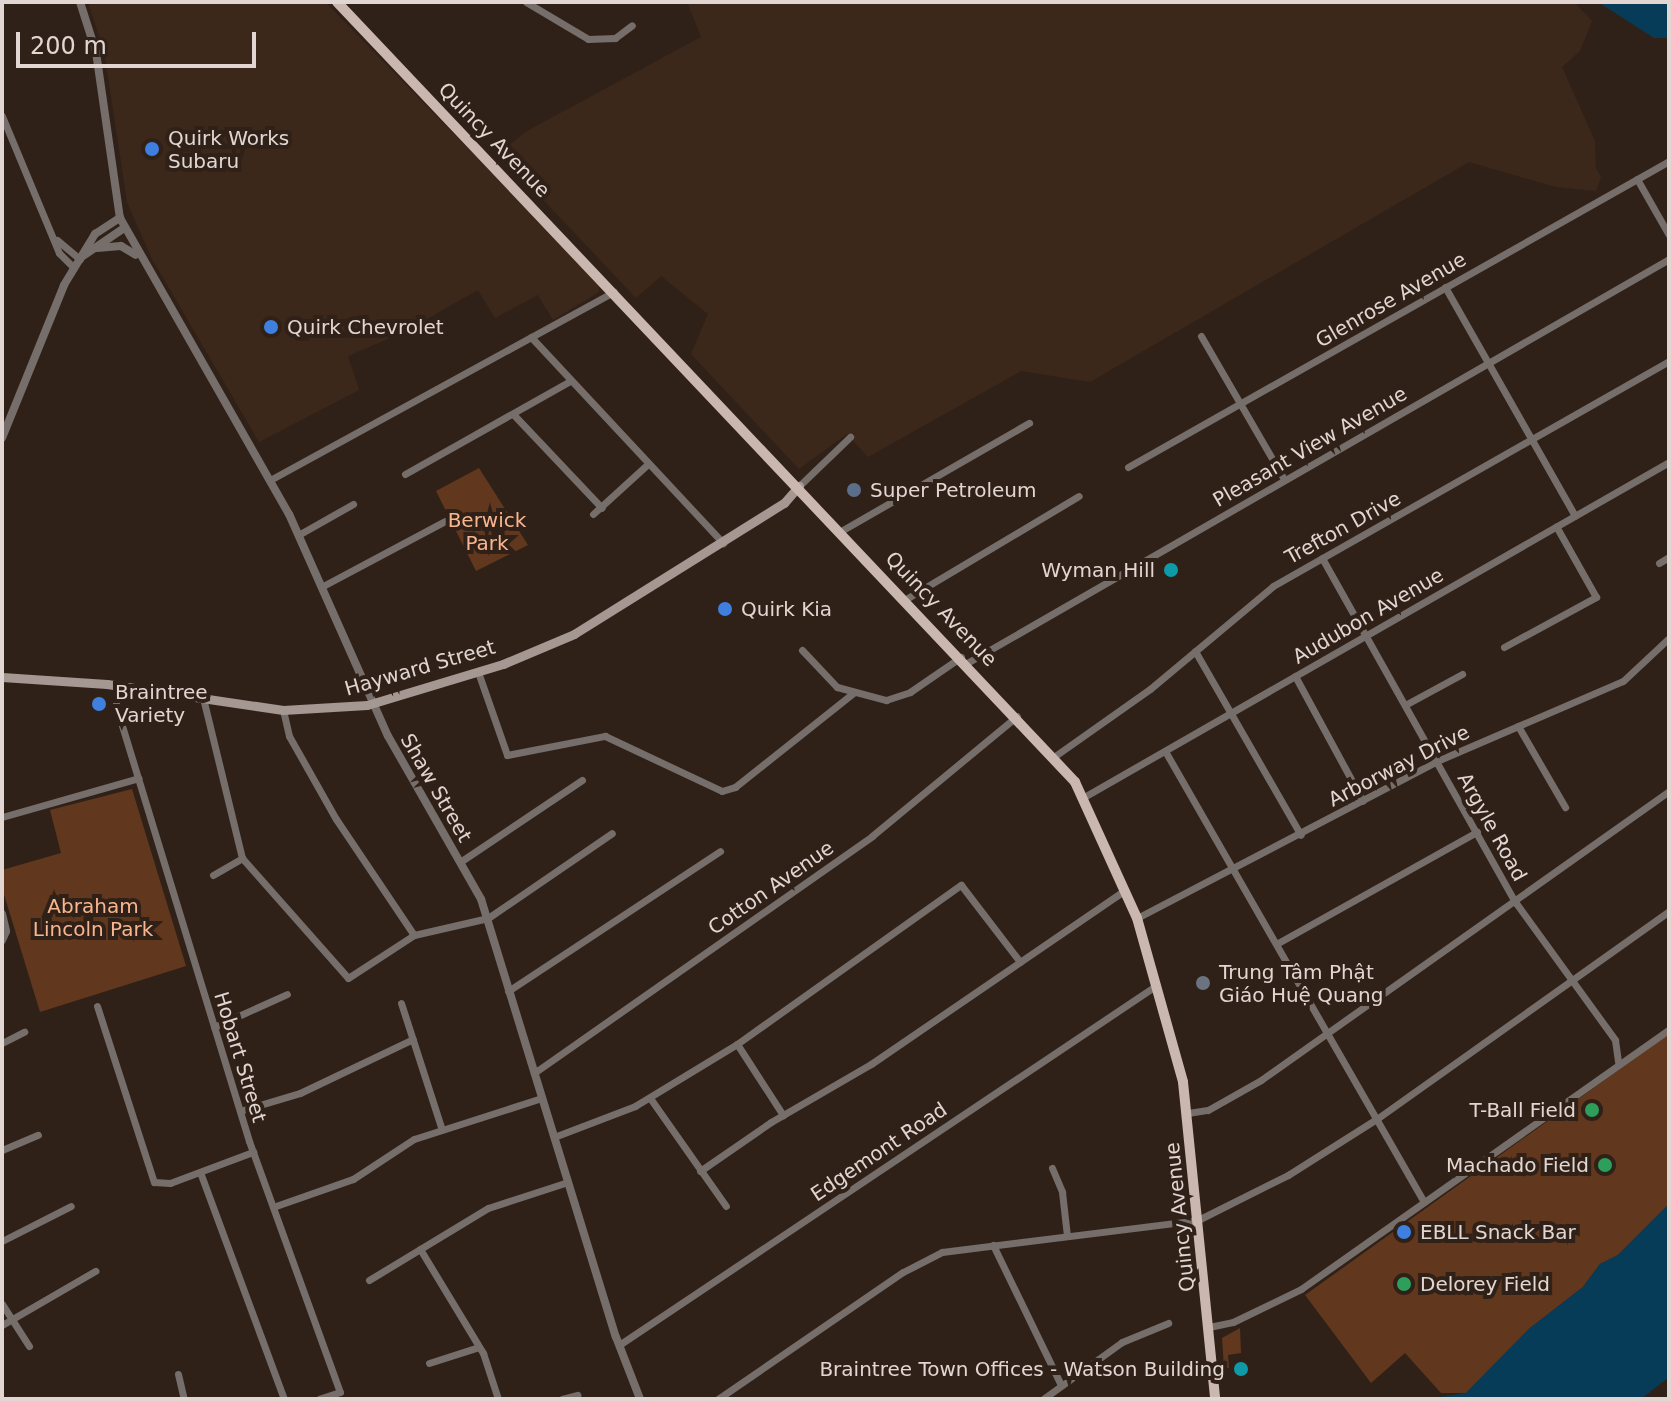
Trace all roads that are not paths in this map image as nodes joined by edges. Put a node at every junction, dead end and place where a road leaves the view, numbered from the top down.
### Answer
1 (80, 2) edge
2 (337, 2) edge
3 (526, 2) edge
4 (632, 25) dead end
5 (2, 116) edge
6 (1669, 161) edge
7 (1637, 179) junction
8 (120, 218) junction
9 (124, 228) junction
10 (1669, 235) edge
11 (55, 236) junction
12 (92, 249) junction
13 (139, 258) junction
14 (80, 259) junction
15 (1669, 259) edge
16 (74, 268) junction
17 (1445, 287) junction
18 (614, 292) junction
19 (1201, 336) dead end
20 (531, 337) junction
21 (1669, 361) edge
22 (1488, 362) junction
23 (570, 381) junction
24 (1240, 403) junction
25 (513, 414) junction
26 (1029, 423) dead end
27 (850, 437) dead end
28 (2, 438) edge
29 (1531, 439) junction
30 (1669, 462) edge
31 (648, 464) junction
32 (1128, 467) dead end
33 (405, 474) dead end
34 (1284, 479) junction
35 (270, 480) junction
36 (799, 486) junction
37 (1079, 496) dead end
38 (353, 504) dead end
39 (602, 508) junction
40 (593, 514) dead end
41 (1575, 516) junction
42 (445, 521) dead end
43 (1556, 526) junction
44 (841, 531) junction
45 (300, 534) junction
46 (723, 543) junction
47 (1669, 557) edge
48 (1322, 558) junction
49 (1659, 563) dead end
50 (323, 586) junction
51 (906, 599) junction
52 (1365, 636) junction
53 (1669, 638) edge
54 (1504, 647) dead end
55 (802, 650) dead end
56 (1195, 651) junction
57 (964, 660) junction
58 (478, 672) junction
59 (1462, 674) dead end
60 (1295, 676) junction
61 (2, 677) edge
62 (116, 685) junction
63 (853, 693) junction
64 (203, 698) junction
65 (372, 704) junction
66 (1405, 705) junction
67 (283, 710) junction
68 (1231, 713) junction
69 (1017, 716) junction
70 (1518, 726) junction
71 (1165, 751) junction
72 (1055, 756) junction
73 (1437, 761) junction
74 (139, 778) junction
75 (582, 780) dead end
76 (1669, 791) edge
77 (1084, 797) junction
78 (1363, 801) junction
79 (1565, 807) dead end
80 (2, 817) edge
81 (1477, 832) junction
82 (612, 833) dead end
83 (1301, 835) junction
84 (720, 851) dead end
85 (242, 858) junction
86 (460, 862) junction
87 (1235, 868) junction
88 (213, 875) dead end
89 (1125, 890) junction
90 (1516, 903) junction
91 (1669, 911) edge
92 (2, 913) edge
93 (488, 918) junction
94 (1137, 918) junction
95 (414, 935) junction
96 (3, 938) edge
97 (1278, 943) junction
98 (1020, 962) junction
99 (1571, 981) junction
100 (1157, 985) junction
101 (508, 991) junction
102 (287, 994) dead end
103 (401, 1003) dead end
104 (97, 1006) dead end
105 (214, 1027) junction
106 (1669, 1029) edge
107 (24, 1032) dead end
108 (1330, 1034) junction
109 (413, 1039) junction
110 (2, 1043) edge
111 (737, 1044) junction
112 (1618, 1062) junction
113 (534, 1073) junction
114 (542, 1098) junction
115 (650, 1098) junction
116 (240, 1111) junction
117 (1188, 1113) junction
118 (783, 1115) junction
119 (1378, 1118) junction
120 (442, 1130) junction
121 (38, 1135) dead end
122 (554, 1137) junction
123 (2, 1150) edge
124 (253, 1152) junction
125 (1052, 1168) dead end
126 (700, 1171) junction
127 (200, 1172) junction
128 (568, 1182) junction
129 (1424, 1202) junction
130 (71, 1206) dead end
131 (726, 1206) dead end
132 (273, 1207) junction
133 (1198, 1220) junction
134 (1067, 1236) junction
135 (2, 1241) edge
136 (993, 1245) junction
137 (420, 1249) junction
138 (95, 1271) dead end
139 (369, 1280) dead end
140 (2, 1304) edge
141 (12, 1319) junction
142 (1168, 1323) dead end
143 (2, 1325) edge
144 (1209, 1327) junction
145 (619, 1345) junction
146 (29, 1346) dead end
147 (479, 1347) junction
148 (429, 1363) dead end
149 (178, 1374) dead end
150 (1060, 1383) junction
151 (577, 1395) dead end
152 (184, 1399) edge
153 (284, 1399) edge
154 (319, 1399) edge
155 (498, 1399) edge
156 (562, 1399) edge
157 (640, 1399) edge
158 (718, 1399) edge
159 (1043, 1399) edge
160 (1215, 1399) edge

1 - 8 street, Shaw Street
2 - 18 main road, Quincy Avenue
3 - 4 street
5 - 11 street
6 - 7 street, Glenrose Avenue
7 - 10 street
7 - 17 street, Glenrose Avenue
8 - 9 street, Shaw Street
8 - 14 street
9 - 12 street
9 - 13 street, Shaw Street
11 - 14 street
11 - 16 street
12 - 13 street
12 - 14 street
13 - 35 street, Shaw Street
14 - 16 street
15 - 22 street, Pleasant View Avenue
16 - 28 street
17 - 22 street
17 - 24 street, Glenrose Avenue
18 - 20 street
18 - 36 main road, Quincy Avenue
19 - 24 street
20 - 23 street
20 - 35 street
21 - 29 street, Trefton Drive
22 - 29 street
22 - 34 street, Pleasant View Avenue
23 - 25 street
23 - 31 street
24 - 32 street, Glenrose Avenue
24 - 34 street
25 - 33 street
25 - 39 street
26 - 44 street
27 - 36 street
29 - 41 street
29 - 48 street, Trefton Drive
30 - 41 street, Audubon Avenue
31 - 39 street
31 - 46 street
34 - 57 street, Pleasant View Avenue
35 - 45 street, Shaw Street
36 - 44 main road, Quincy Avenue
36 - 46 main road, Hayward Street
37 - 51 street
38 - 45 street
39 - 40 street
41 - 43 street, Audubon Avenue
42 - 50 street
43 - 52 street, Audubon Avenue
43 - 54 street
44 - 51 main road, Quincy Avenue
45 - 50 street, Shaw Street
46 - 58 main road, Hayward Street
47 - 49 street
48 - 52 street, Argyle Road
48 - 56 street, Trefton Drive
50 - 65 street, Shaw Street
51 - 57 main road, Quincy Avenue
52 - 60 street, Audubon Avenue
52 - 66 street, Argyle Road
53 - 70 street, Arborway Drive
55 - 63 street
56 - 68 street
56 - 72 street, Trefton Drive
57 - 63 street, Pleasant View Avenue
57 - 69 main road, Quincy Avenue
58 - 63 street
58 - 65 main road, Hayward Street
59 - 66 street
60 - 68 street, Audubon Avenue
60 - 78 street
61 - 62 main road, Hayward Street
62 - 64 main road, Hayward Street
62 - 74 street, Hobart Street
64 - 67 main road, Hayward Street
64 - 85 street
65 - 67 main road, Hayward Street
65 - 86 street, Shaw Street
66 - 73 street, Argyle Road
67 - 95 street
68 - 71 street, Audubon Avenue
68 - 83 street
69 - 72 main road, Quincy Avenue
69 - 113 street, Cotton Avenue
70 - 73 street, Arborway Drive
70 - 79 street
71 - 77 street, Audubon Avenue
71 - 87 street
72 - 77 main road, Quincy Avenue
73 - 78 street, Arborway Drive
73 - 81 street, Argyle Road
74 - 80 street
74 - 105 street, Hobart Street
75 - 86 street
76 - 90 street
77 - 89 main road, Quincy Avenue
78 - 83 street, Arborway Drive
81 - 90 street, Argyle Road
81 - 97 street
82 - 93 street
83 - 87 street, Arborway Drive
84 - 101 street
85 - 88 street
85 - 95 street
86 - 93 street, Shaw Street
87 - 94 street, Arborway Drive
87 - 97 street
89 - 94 main road, Quincy Avenue
89 - 98 street
90 - 99 street, Argyle Road
90 - 108 street
91 - 99 street
92 - 96 street
93 - 95 street
93 - 101 street, Shaw Street
94 - 100 main road, Quincy Avenue
97 - 108 street
98 - 111 street
98 - 118 street
99 - 112 street, Argyle Road
99 - 119 street
100 - 117 main road, Quincy Avenue
100 - 145 street, Edgemont Road
101 - 113 street, Shaw Street
102 - 105 street
103 - 109 street
104 - 127 street, Hobart Street
105 - 116 street, Hobart Street
106 - 112 street
107 - 110 street
108 - 117 street
108 - 119 street
109 - 116 street
109 - 120 street
111 - 115 street
111 - 118 street
112 - 129 street
113 - 114 street, Shaw Street
114 - 120 street
114 - 122 street, Shaw Street
115 - 122 street
115 - 126 street
116 - 124 street, Hobart Street
117 - 133 main road, Quincy Avenue
118 - 126 street
119 - 129 street
119 - 133 street
120 - 132 street
121 - 123 street
122 - 128 street, Shaw Street
124 - 127 street, Hobart Street
124 - 132 street
125 - 134 street
126 - 131 street
127 - 153 street
128 - 137 street
128 - 145 street, Shaw Street
129 - 144 street
130 - 135 street
132 - 154 street
133 - 134 street
133 - 144 main road, Quincy Avenue
134 - 136 street
136 - 150 street
136 - 158 street
137 - 139 street
137 - 147 street
138 - 141 street
140 - 141 street
141 - 143 street
141 - 146 street
142 - 150 street
144 - 160 main road, Quincy Avenue
145 - 157 street, Shaw Street
147 - 148 street
147 - 155 street
149 - 152 street
150 - 159 street
151 - 156 street

